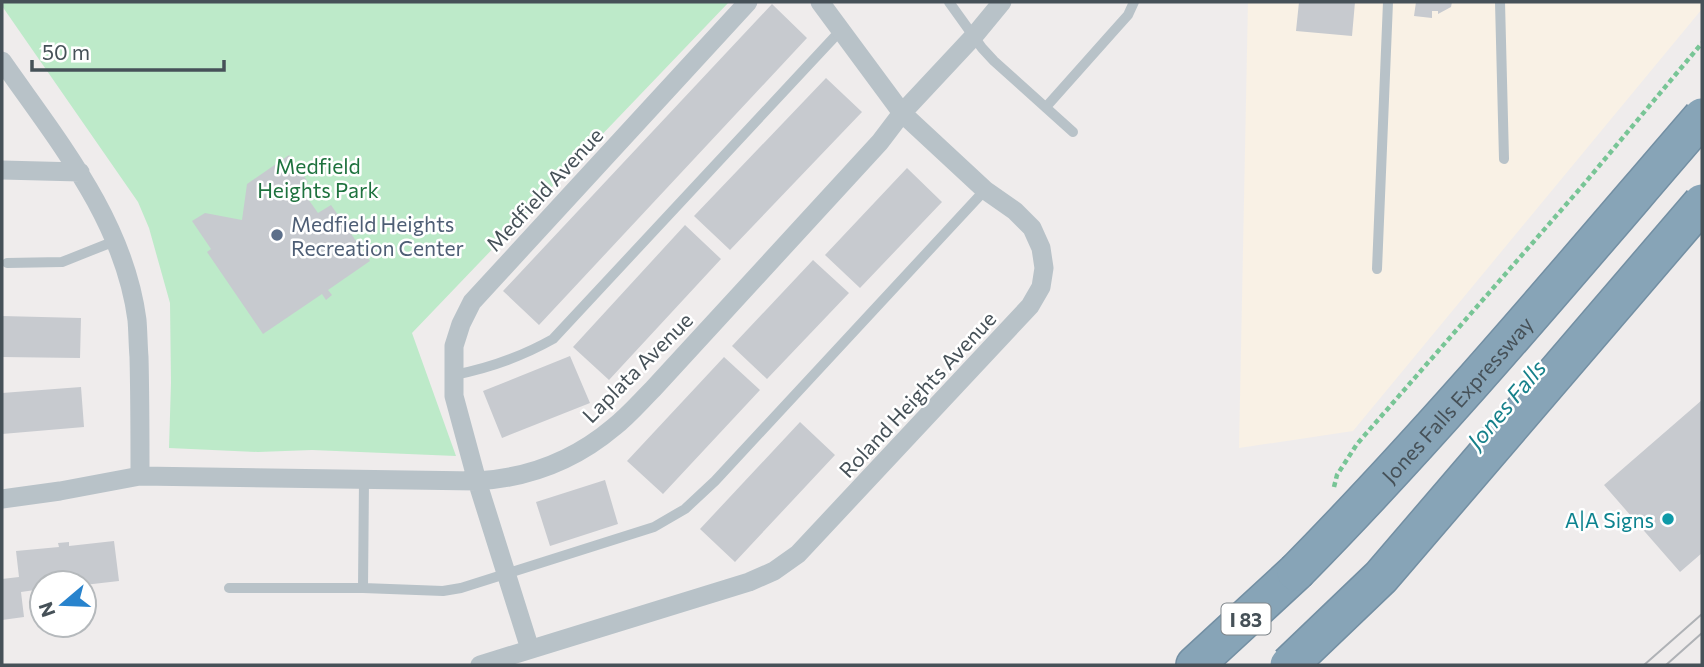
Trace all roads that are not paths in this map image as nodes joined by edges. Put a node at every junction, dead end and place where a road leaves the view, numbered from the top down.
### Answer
1 (748, 2) edge
2 (820, 2) edge
3 (949, 2) edge
4 (1002, 2) edge
5 (1134, 2) edge
6 (1388, 2) edge
7 (1500, 2) edge
8 (842, 30) junction
9 (974, 36) junction
10 (2, 61) edge
11 (1046, 107) junction
12 (902, 113) junction
13 (1702, 117) edge
14 (1073, 132) dead end
15 (1504, 159) dead end
16 (2, 170) edge
17 (80, 172) junction
18 (985, 190) junction
19 (1702, 203) edge
20 (115, 241) junction
21 (7, 263) dead end
22 (1377, 269) dead end
23 (454, 375) junction
24 (140, 475) junction
25 (364, 480) junction
26 (477, 481) junction
27 (2, 499) edge
28 (508, 574) junction
29 (229, 588) dead end
30 (363, 588) junction
31 (530, 649) junction
32 (480, 665) edge
33 (1195, 665) edge
34 (1289, 665) edge

1 - 23 street, Medfield Avenue
2 - 8 street, Roland Heights Avenue
3 - 9 lane
4 - 9 street, Laplata Avenue
5 - 11 lane
6 - 22 lane
7 - 15 lane
8 - 12 street, Roland Heights Avenue
8 - 23 lane
9 - 11 lane
9 - 12 street, Laplata Avenue
10 - 17 street
11 - 14 lane
12 - 18 street, Roland Heights Avenue
12 - 26 street, Laplata Avenue
13 - 33 highway, Jones Falls Expressway / I 83, bridge
16 - 17 street
17 - 20 street
18 - 28 lane
18 - 31 street, Roland Heights Avenue
19 - 34 highway, bridge
20 - 21 lane
20 - 24 street
23 - 26 street, Medfield Avenue
24 - 25 street, Laplata Avenue
24 - 27 street, Laplata Avenue
25 - 26 street, Laplata Avenue
25 - 30 lane
26 - 28 street, Medfield Avenue
28 - 30 lane
28 - 31 street, Medfield Avenue
29 - 30 lane
31 - 32 street, Roland Heights Avenue

